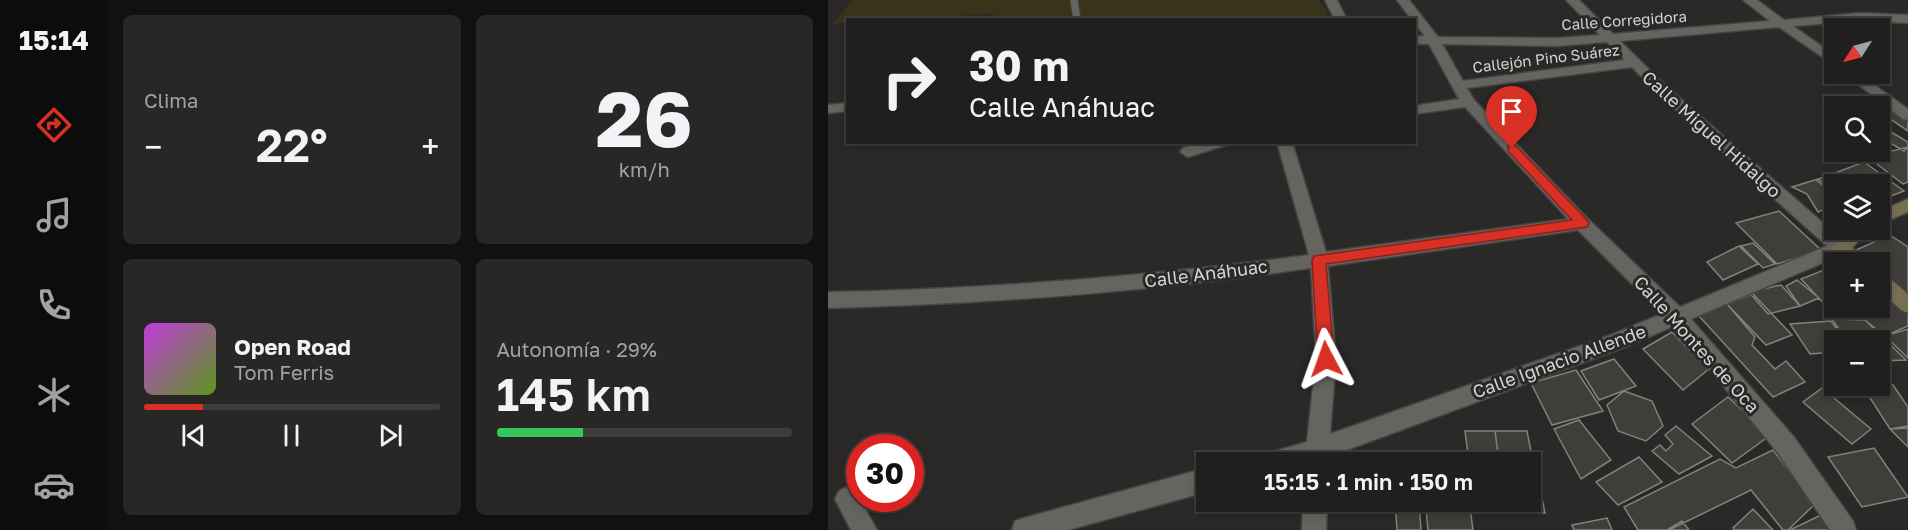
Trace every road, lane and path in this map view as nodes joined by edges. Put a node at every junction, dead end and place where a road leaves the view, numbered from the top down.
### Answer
1 (1074, 0) edge
2 (1331, 0) edge
3 (1403, 0) edge
4 (1572, 0) edge
5 (1749, 0) edge
6 (1077, 18) edge
7 (1340, 18) edge
8 (1908, 19) edge
9 (1784, 24) junction
10 (1433, 39) junction
11 (1611, 39) junction
12 (1416, 40) edge
13 (1824, 54) edge
14 (1635, 63) junction
15 (1865, 84) edge
16 (1464, 94) junction
17 (846, 107) edge
18 (1416, 109) edge
19 (828, 110) edge
20 (1908, 116) edge
21 (1214, 144) edge
22 (1285, 144) edge
23 (1188, 152) dead end
24 (1908, 205) edge
25 (1890, 213) edge
26 (1582, 223) junction
27 (1849, 240) edge
28 (1840, 248) junction
29 (1845, 252) edge
30 (1319, 260) junction
31 (1890, 290) edge
32 (828, 300) edge
33 (1908, 305) edge
34 (1677, 316) junction
35 (1316, 452) edge
36 (1327, 452) edge
37 (1196, 483) edge
38 (855, 512) edge
39 (1315, 512) edge
40 (866, 530) edge
41 (1024, 530) edge
42 (1314, 530) edge
43 (1844, 530) edge

1 - 6 lane
2 - 7 street
3 - 10 street, Calle Montes de Oca
4 - 11 street, Calle Miguel Hidalgo
5 - 9 street
8 - 9 street, Calle Corregidora
9 - 11 street, Calle Corregidora
9 - 13 street
10 - 11 street, Calle Corregidora
10 - 12 street, Calle Corregidora
10 - 16 street, Calle Montes de Oca
11 - 14 street, Calle Miguel Hidalgo
14 - 16 street, Callejón Pino Suárez
14 - 28 street, Calle Miguel Hidalgo
15 - 20 street
16 - 18 street, Callejón Pino Suárez
16 - 26 street, Calle Montes de Oca
17 - 19 street
21 - 23 street
22 - 30 street
24 - 25 main road
26 - 30 street, Calle Anáhuac
26 - 34 street, Calle Montes de Oca
27 - 28 main road
28 - 29 main road, Calle Miguel Hidalgo
28 - 34 street, Calle Ignacio Allende
30 - 32 street, Calle Anáhuac
30 - 35 street
31 - 33 main road
34 - 36 street, Calle Ignacio Allende
34 - 43 street, Calle Montes de Oca
37 - 41 street
38 - 40 street
39 - 42 street

